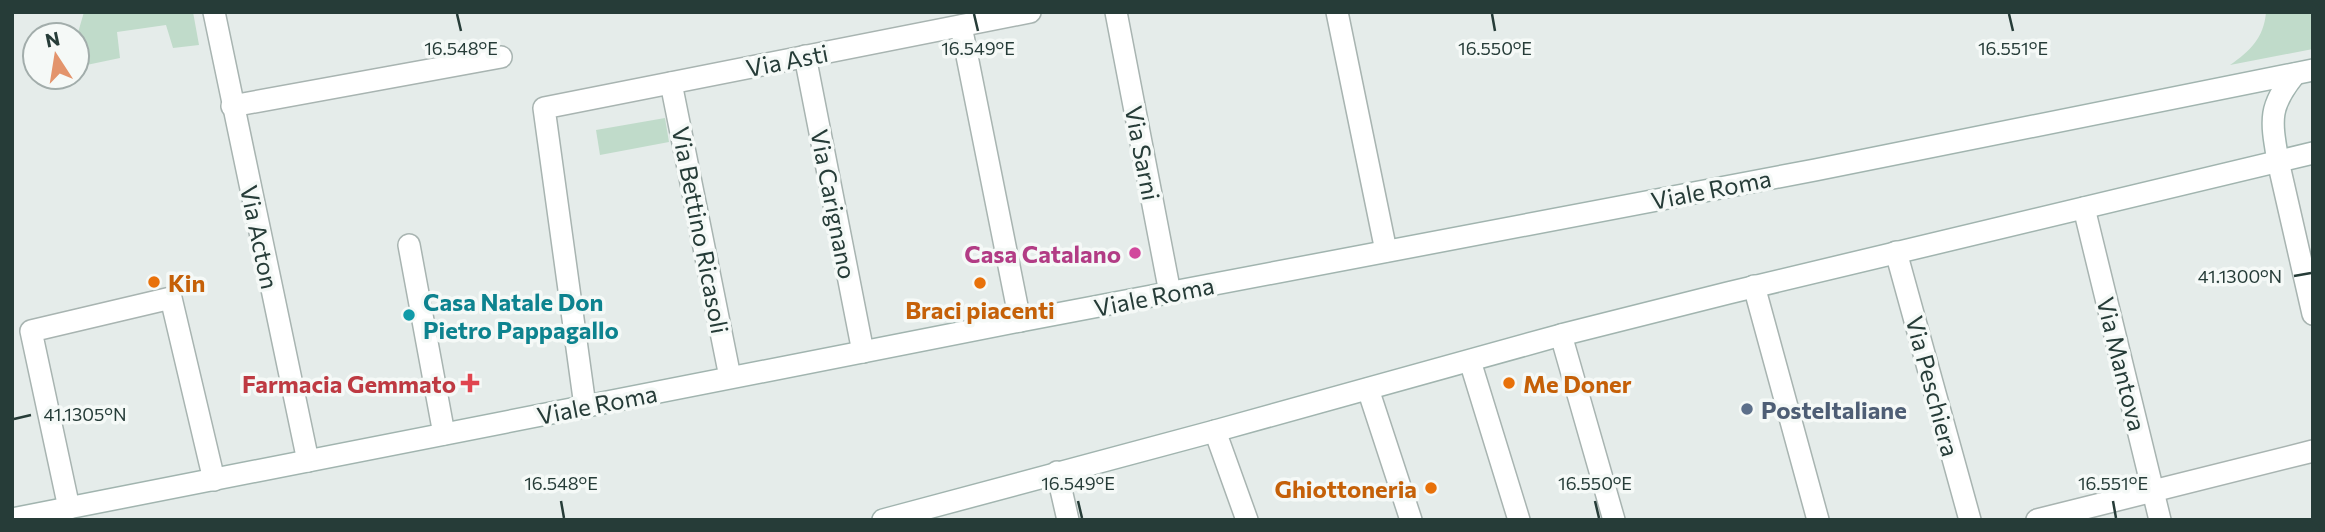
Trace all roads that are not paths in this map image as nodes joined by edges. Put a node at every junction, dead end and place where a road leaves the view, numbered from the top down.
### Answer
1 (214, 12) edge
2 (1030, 12) edge
3 (1116, 12) edge
4 (1337, 12) edge
5 (961, 26) junction
6 (805, 56) junction
7 (501, 57) dead end
8 (2304, 72) edge
9 (671, 83) junction
10 (232, 106) junction
11 (2313, 153) edge
12 (2278, 161) junction
13 (2084, 208) junction
14 (409, 244) dead end
15 (1387, 251) junction
16 (1896, 252) junction
17 (1754, 286) junction
18 (1170, 293) junction
19 (2313, 314) edge
20 (1020, 321) junction
21 (1561, 335) junction
22 (863, 352) junction
23 (1470, 360) junction
24 (730, 377) junction
25 (1368, 389) junction
26 (585, 406) junction
27 (1215, 431) junction
28 (444, 434) junction
29 (2313, 451) edge
30 (308, 461) junction
31 (1057, 472) junction
32 (214, 480) junction
33 (2153, 491) junction
34 (69, 508) junction
35 (923, 515) edge
36 (12, 519) edge
37 (883, 520) edge
38 (1068, 520) edge
39 (1247, 520) edge
40 (1411, 520) edge
41 (1519, 520) edge
42 (1614, 520) edge
43 (1818, 520) edge
44 (1970, 520) edge
45 (2037, 520) edge
46 (2160, 520) edge

1 - 10 street, Via Acton
2 - 5 street, Via Asti
3 - 18 street, Via Sarni
4 - 15 street
5 - 6 street, Via Asti
5 - 20 street
6 - 9 street, Via Asti
6 - 22 street, Via Carignano
7 - 10 street
8 - 12 street, Viale Roma
8 - 15 street, Viale Roma
9 - 24 street, Via Bettino Ricasoli
9 - 26 street, Via Asti
10 - 30 street, Via Acton
11 - 12 street
12 - 13 street
12 - 19 street, Viale Roma
13 - 16 street
13 - 33 street, Via Mantova
14 - 28 street
15 - 18 street, Viale Roma
16 - 17 street
16 - 44 street, Via Peschiera
17 - 21 street
17 - 43 street
18 - 20 street, Viale Roma
20 - 22 street, Viale Roma
21 - 23 street
21 - 42 street
22 - 24 street, Viale Roma
23 - 25 street
23 - 41 street
24 - 26 street, Viale Roma
25 - 27 street
25 - 40 street
26 - 28 street, Viale Roma
27 - 31 street
27 - 39 street
28 - 30 street, Viale Roma
29 - 33 street
30 - 32 street, Viale Roma
31 - 35 street
31 - 38 street
32 - 34 street, Viale Roma
32 - 34 street
33 - 45 street
33 - 46 street, Via Mantova
34 - 36 street, Viale Roma
35 - 37 street

